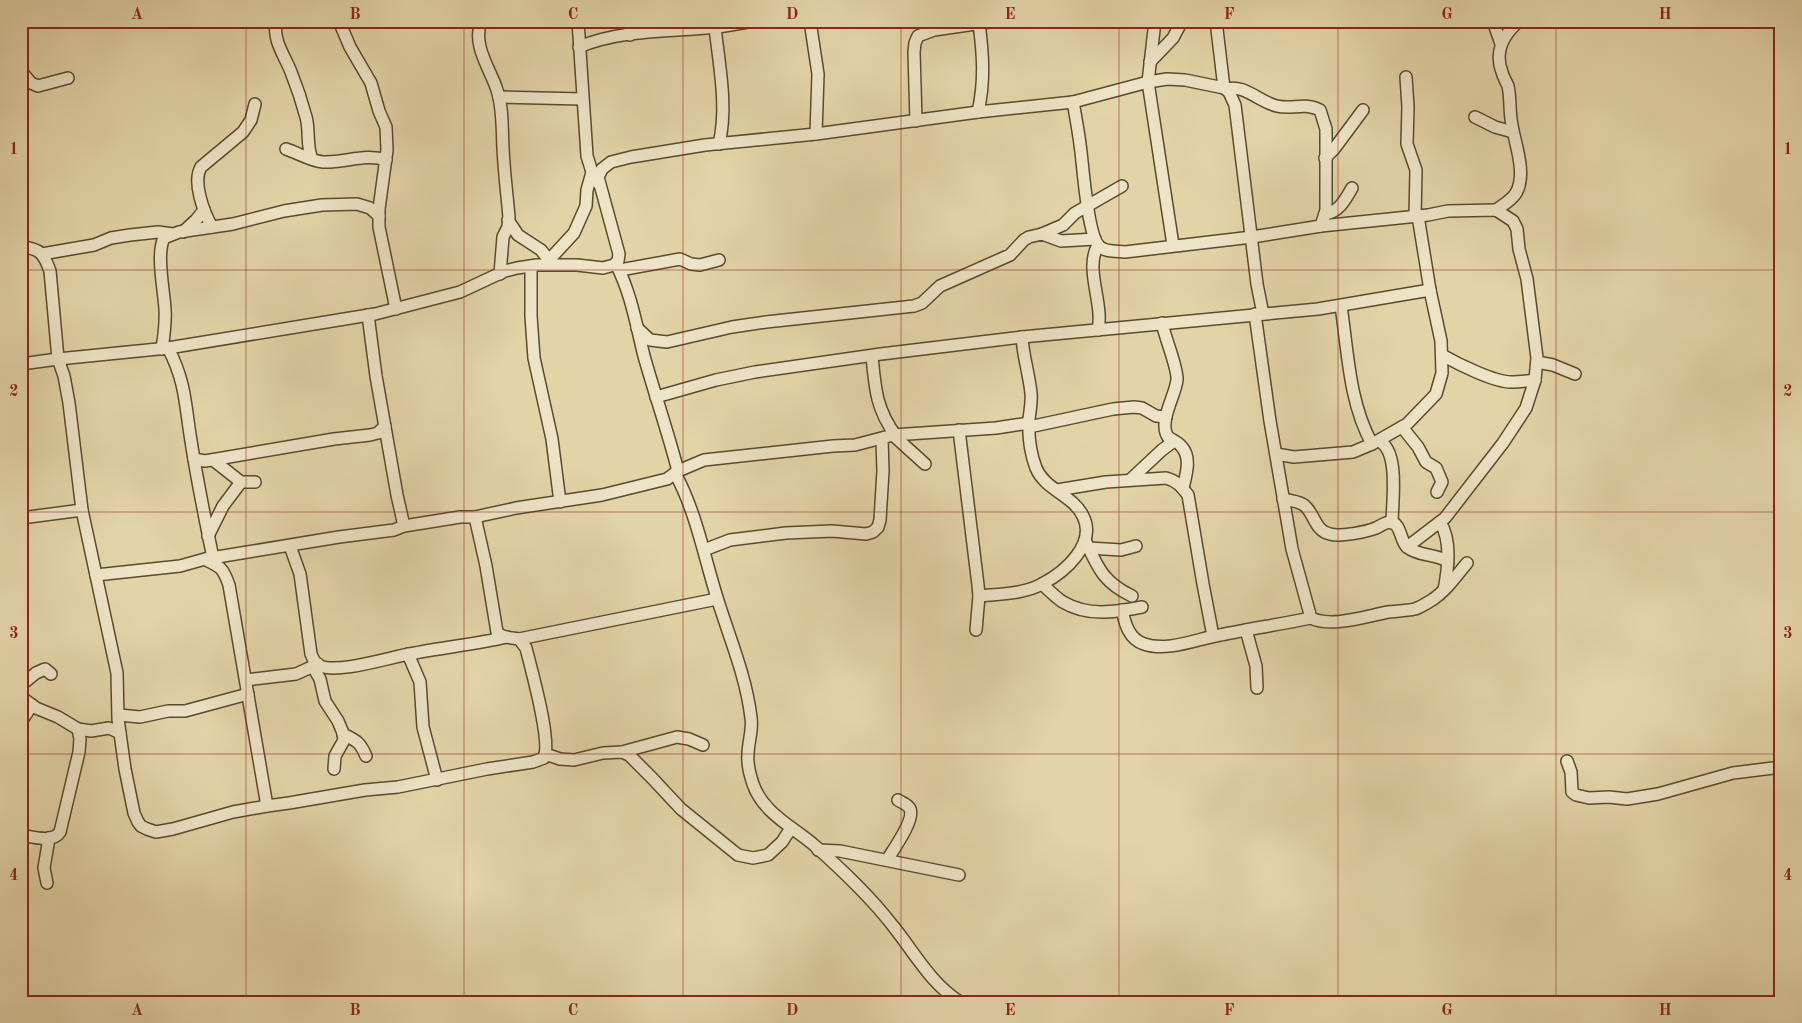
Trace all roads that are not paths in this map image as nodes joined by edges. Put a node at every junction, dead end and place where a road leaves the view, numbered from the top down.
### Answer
1 (276, 21) edge
2 (339, 21) edge
3 (480, 21) edge
4 (578, 21) edge
5 (630, 21) edge
6 (668, 21) edge
7 (754, 21) edge
8 (810, 21) edge
9 (996, 21) edge
10 (1155, 21) edge
11 (1182, 21) edge
12 (1216, 21) edge
13 (1493, 21) edge
14 (1520, 21) edge
15 (979, 23) junction
16 (933, 26) edge
17 (715, 27) junction
18 (686, 29) junction
19 (630, 35) junction
20 (1501, 44) junction
21 (579, 47) junction
22 (1150, 62) junction
23 (21, 71) edge
24 (1406, 77) dead end
25 (68, 78) dead end
26 (1148, 82) junction
27 (1225, 89) junction
28 (499, 97) junction
29 (582, 99) junction
30 (1072, 102) junction
31 (255, 104) dead end
32 (1363, 110) dead end
33 (978, 112) junction
34 (1475, 118) dead end
35 (916, 121) junction
36 (1513, 132) junction
37 (816, 134) junction
38 (719, 144) junction
39 (286, 149) dead end
40 (1325, 158) junction
41 (312, 159) junction
42 (386, 160) junction
43 (592, 172) junction
44 (599, 184) junction
45 (1122, 186) dead end
46 (1352, 188) dead end
47 (1088, 206) junction
48 (204, 210) junction
49 (1496, 210) junction
50 (1325, 214) junction
51 (379, 216) junction
52 (1416, 217) junction
53 (508, 220) junction
54 (1321, 226) junction
55 (212, 227) junction
56 (178, 233) junction
57 (1042, 234) junction
58 (1252, 237) junction
59 (1096, 242) junction
60 (1173, 245) junction
61 (21, 247) edge
62 (42, 254) junction
63 (719, 260) dead end
64 (552, 262) junction
65 (531, 266) junction
66 (618, 267) junction
67 (500, 274) junction
68 (1430, 290) junction
69 (1341, 306) junction
70 (396, 309) junction
71 (1259, 314) junction
72 (368, 315) junction
73 (1162, 323) junction
74 (637, 328) junction
75 (1098, 330) junction
76 (1022, 337) junction
77 (165, 349) junction
78 (1442, 355) junction
79 (872, 356) junction
80 (58, 359) junction
81 (1537, 362) junction
82 (21, 364) edge
83 (1575, 374) dead end
84 (1535, 380) junction
85 (656, 397) junction
86 (1166, 417) junction
87 (1029, 425) junction
88 (385, 426) junction
89 (1402, 427) junction
90 (959, 430) junction
91 (373, 434) junction
92 (890, 436) junction
93 (388, 439) junction
94 (1174, 441) junction
95 (1376, 442) junction
96 (1276, 454) junction
97 (194, 458) junction
98 (213, 460) junction
99 (925, 464) dead end
100 (676, 472) junction
101 (1130, 480) junction
102 (241, 482) junction
103 (255, 482) dead end
104 (1183, 488) junction
105 (1057, 490) junction
106 (1437, 492) dead end
107 (1283, 499) junction
108 (560, 502) junction
109 (82, 510) junction
110 (475, 517) junction
111 (21, 518) edge
112 (1440, 522) junction
113 (1392, 523) junction
114 (399, 528) junction
115 (208, 536) junction
116 (1087, 544) junction
117 (290, 546) junction
118 (1136, 546) dead end
119 (1407, 546) junction
120 (704, 550) junction
121 (209, 559) junction
122 (1447, 561) junction
123 (1467, 563) dead end
124 (96, 575) junction
125 (1042, 584) junction
126 (1444, 590) junction
127 (979, 596) junction
128 (1132, 596) dead end
129 (717, 599) junction
130 (1142, 607) dead end
131 (1122, 610) junction
132 (1311, 618) junction
133 (976, 630) dead end
134 (1246, 630) junction
135 (1213, 636) junction
136 (507, 637) junction
137 (519, 639) junction
138 (408, 654) junction
139 (316, 666) junction
140 (51, 674) dead end
141 (246, 680) junction
142 (21, 685) edge
143 (1257, 688) dead end
144 (248, 694) junction
145 (21, 697) edge
146 (32, 705) junction
147 (119, 717) junction
148 (21, 722) edge
149 (106, 728) junction
150 (78, 729) junction
151 (120, 733) junction
152 (343, 734) junction
153 (703, 745) dead end
154 (622, 752) junction
155 (546, 754) junction
156 (366, 756) dead end
157 (1568, 761) dead end
158 (1781, 767) edge
159 (334, 769) dead end
160 (437, 780) junction
161 (898, 800) dead end
162 (267, 806) junction
163 (791, 828) junction
164 (21, 835) edge
165 (49, 838) junction
166 (818, 850) junction
167 (887, 860) junction
168 (959, 875) dead end
169 (47, 882) dead end
170 (960, 1002) edge

1 - 41 street
2 - 42 street
3 - 28 street
4 - 21 street
5 - 19 street
6 - 18 street
7 - 17 street
8 - 37 street
9 - 15 street
10 - 22 street
11 - 22 street
12 - 27 street
13 - 20 street
14 - 20 street
15 - 16 street
15 - 33 street
16 - 35 street
17 - 18 street
17 - 38 street
18 - 19 street
19 - 21 street
20 - 36 street
21 - 29 street
22 - 26 street
23 - 25 street
24 - 52 street
26 - 27 street
26 - 30 street
26 - 60 street
27 - 40 street
27 - 58 street
28 - 29 street
28 - 53 street
29 - 43 street
30 - 33 street
30 - 47 street
31 - 48 street
32 - 40 street
33 - 35 street
34 - 36 street
35 - 37 street
36 - 49 street
37 - 38 street
38 - 44 street
39 - 41 street
40 - 50 street
41 - 42 street
42 - 51 street
43 - 44 street
43 - 64 street
44 - 66 street
45 - 47 street
46 - 50 street
47 - 57 street
47 - 59 street
48 - 55 street
48 - 56 street
49 - 52 street
49 - 81 street
50 - 54 street
51 - 55 street
51 - 70 street
52 - 54 street
52 - 68 street
53 - 64 street
53 - 67 street
54 - 58 street
55 - 56 street
56 - 62 street
56 - 77 street
57 - 59 street
57 - 74 street
58 - 60 street
58 - 71 street
59 - 60 street
59 - 75 street
61 - 62 street
62 - 80 street
63 - 66 street
64 - 65 street
64 - 66 street
65 - 67 street
65 - 108 street
66 - 74 street
67 - 70 street
68 - 69 street
68 - 78 street
69 - 71 street
69 - 95 street
70 - 72 street
71 - 73 street
71 - 96 street
72 - 77 street
72 - 88 street
73 - 75 street
73 - 86 street
74 - 85 street
75 - 76 street
76 - 79 street
76 - 87 street
77 - 80 street
77 - 97 street
78 - 84 street
78 - 89 street
79 - 85 street
79 - 92 street
80 - 82 street
80 - 109 street
81 - 83 street
81 - 84 street
84 - 112 street
85 - 100 street
86 - 87 street
86 - 94 street
87 - 90 street
87 - 105 street
88 - 91 street
88 - 93 street
89 - 95 street
89 - 106 street
90 - 92 street
90 - 127 street
91 - 93 street
91 - 98 street
92 - 99 street
92 - 100 street
92 - 120 street
93 - 114 street
94 - 101 street
94 - 104 street
95 - 96 street
95 - 113 street
96 - 107 street
97 - 98 street
97 - 115 street
98 - 102 street
100 - 108 street
100 - 120 street
101 - 104 street
101 - 105 street
102 - 103 street
102 - 115 street
104 - 135 street
105 - 116 street
107 - 113 street
107 - 132 street
108 - 110 street
109 - 111 street
109 - 124 street
110 - 114 street
110 - 136 street
112 - 119 street
112 - 122 street
113 - 119 street
114 - 117 street
115 - 121 street
116 - 118 street
116 - 125 street
116 - 128 street
117 - 121 street
117 - 139 street
119 - 122 street
120 - 129 street
121 - 124 street
121 - 141 street
122 - 126 street
123 - 126 street
124 - 147 street
125 - 127 street
125 - 131 street
126 - 132 street
127 - 133 street
129 - 137 street
129 - 163 street
130 - 131 street
131 - 135 street
132 - 134 street
134 - 135 street
134 - 143 street
136 - 137 street
136 - 138 street
137 - 155 street
138 - 139 street
138 - 160 street
139 - 141 street
139 - 152 street
140 - 142 street
141 - 144 street
144 - 147 street
144 - 162 street
145 - 146 street
146 - 148 street
146 - 150 street
147 - 149 street
147 - 151 street
149 - 150 street
149 - 151 street
150 - 165 street
151 - 162 street
152 - 156 street
152 - 159 street
153 - 154 street
154 - 155 street
154 - 163 street
155 - 160 street
157 - 158 street
160 - 162 street
161 - 167 street
163 - 166 street
164 - 165 street
165 - 169 street
166 - 167 street
166 - 170 street
167 - 168 street

